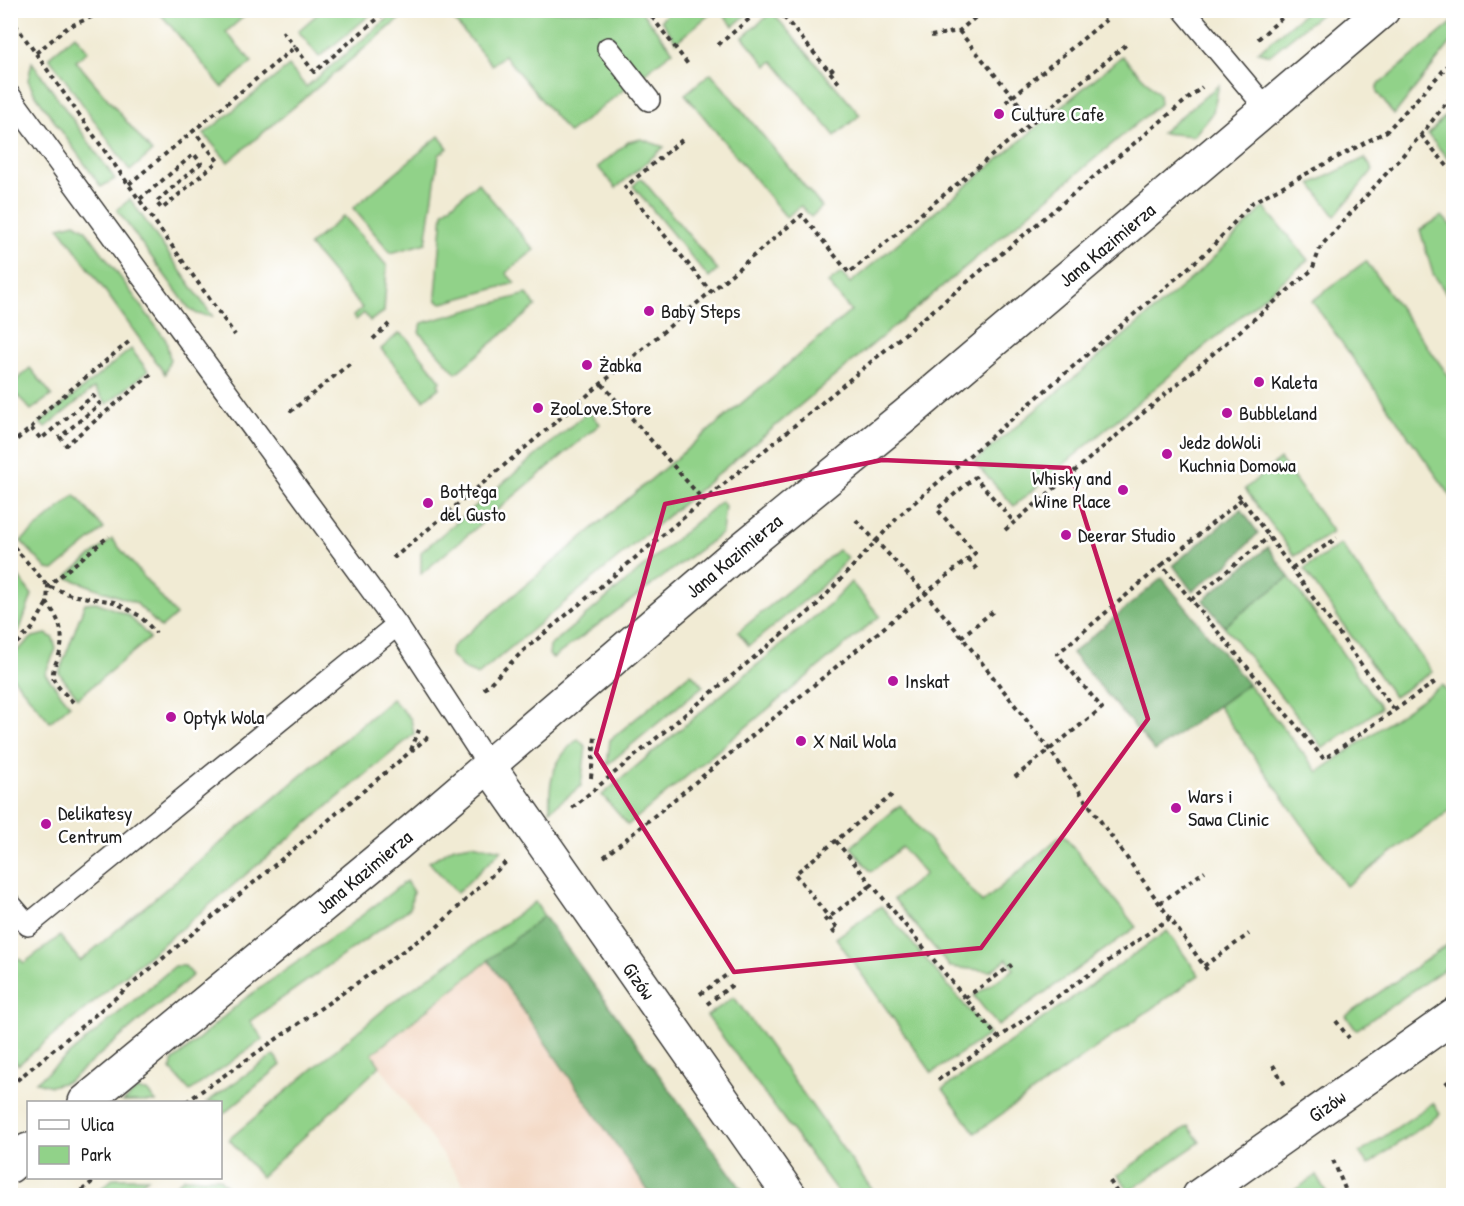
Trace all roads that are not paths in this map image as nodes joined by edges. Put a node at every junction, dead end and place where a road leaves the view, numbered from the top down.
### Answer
1 (1184, 10) edge
2 (1383, 10) edge
3 (608, 48) dead end
4 (10, 96) edge
5 (649, 100) dead end
6 (1267, 109) junction
7 (397, 624) junction
8 (489, 766) junction
9 (10, 904) edge
10 (1454, 1016) edge
11 (86, 1101) edge
12 (27, 1151) edge
13 (10, 1166) edge
14 (790, 1196) edge
15 (1199, 1196) edge

1 - 6 lane
2 - 6 street, Jana Kazimierza
3 - 5 lane
4 - 7 lane
6 - 8 street, Jana Kazimierza
7 - 8 lane
7 - 9 lane
8 - 11 street, Jana Kazimierza
8 - 14 street, Gizów
10 - 15 street, Gizów
12 - 13 street

